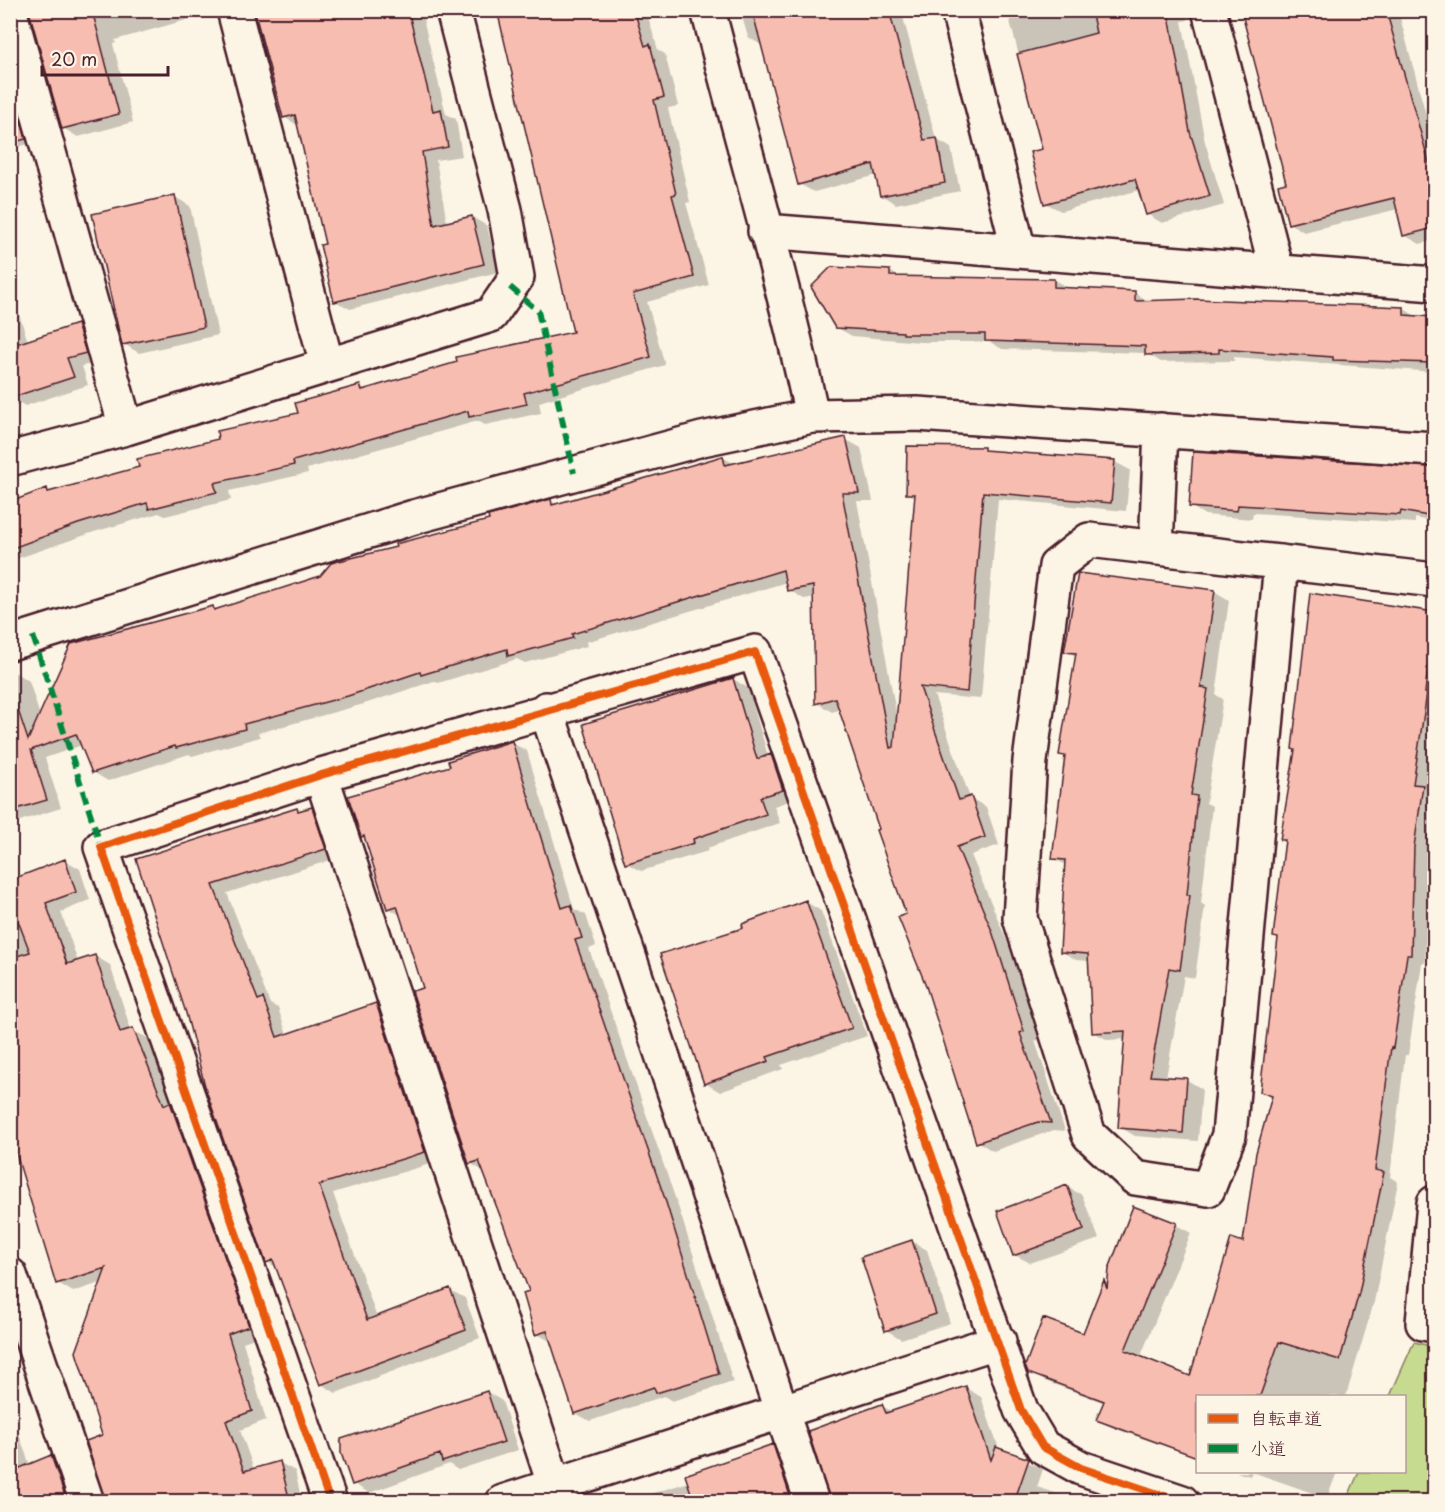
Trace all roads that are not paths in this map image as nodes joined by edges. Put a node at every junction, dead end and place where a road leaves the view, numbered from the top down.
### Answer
1 (234, 10) edge
2 (453, 10) edge
3 (708, 10) edge
4 (958, 10) edge
5 (1209, 10) edge
6 (10, 13) edge
7 (765, 231) junction
8 (1019, 251) junction
9 (1276, 271) junction
10 (1434, 284) edge
11 (327, 365) junction
12 (812, 416) junction
13 (126, 428) junction
14 (1161, 430) junction
15 (1434, 448) edge
16 (10, 459) edge
17 (1156, 548) junction
18 (1281, 562) junction
19 (1434, 580) edge
20 (10, 643) edge
21 (546, 709) junction
22 (321, 775) junction
23 (1434, 1203) edge
24 (10, 1275) edge
25 (1434, 1325) edge
26 (999, 1341) junction
27 (783, 1412) junction
28 (557, 1493) edge
29 (87, 1502) edge
30 (330, 1502) edge
31 (503, 1502) edge
32 (812, 1502) edge
33 (1182, 1502) edge

1 - 11 street
2 - 11 street
3 - 7 street
4 - 8 street
5 - 9 street
6 - 13 street
7 - 8 street
7 - 12 street
8 - 9 street
9 - 10 street
11 - 13 street
12 - 14 street
12 - 20 street
13 - 16 street
14 - 15 street
14 - 17 street
17 - 18 street
17 - 18 street
18 - 19 street
21 - 22 street
21 - 26 street
21 - 27 street
22 - 28 street
22 - 30 street
23 - 25 street
24 - 29 street
26 - 27 street
26 - 33 street
27 - 28 street
27 - 32 street
28 - 31 street

